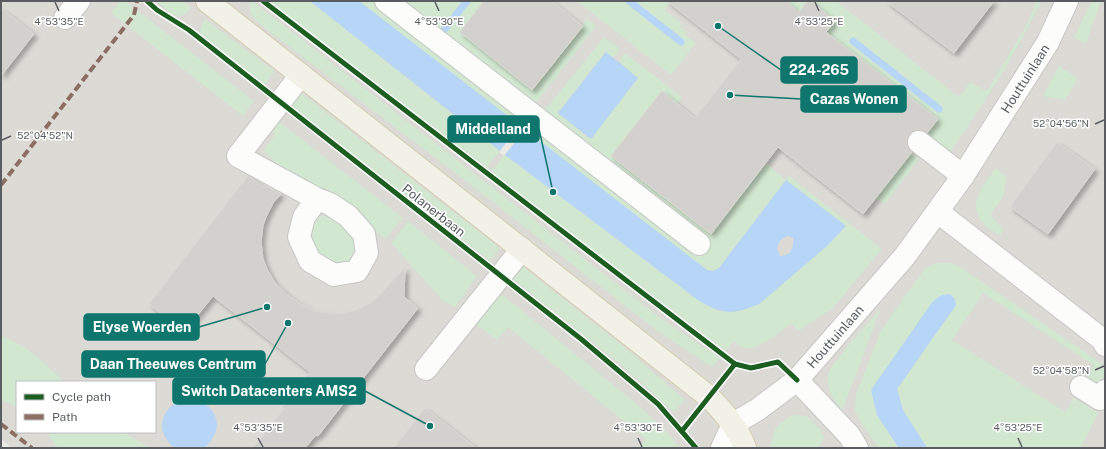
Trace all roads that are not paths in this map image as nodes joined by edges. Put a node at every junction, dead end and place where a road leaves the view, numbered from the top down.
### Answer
1 (79, 1) edge
2 (386, 1) edge
3 (1067, 1) edge
4 (209, 2) edge
5 (65, 18) dead end
6 (301, 75) junction
7 (919, 142) dead end
8 (963, 176) junction
9 (317, 199) dead end
10 (938, 212) junction
11 (699, 244) dead end
12 (522, 250) junction
13 (1104, 342) edge
14 (426, 369) dead end
15 (796, 380) junction
16 (1081, 387) dead end
17 (1105, 391) edge
18 (733, 424) junction
19 (853, 441) edge
20 (722, 448) edge
21 (745, 448) edge

1 - 5 street
2 - 11 street
3 - 8 street, Houttuinlaan
4 - 6 main road, Polanerbaan
6 - 9 street
6 - 12 main road, Polanerbaan
7 - 8 street
8 - 10 street, Houttuinlaan
10 - 13 street
10 - 15 street, Houttuinlaan
12 - 14 street
12 - 18 main road, Polanerbaan
15 - 18 street, Houttuinlaan
15 - 19 street
16 - 17 street
18 - 20 street
18 - 21 main road, Polanerbaan

